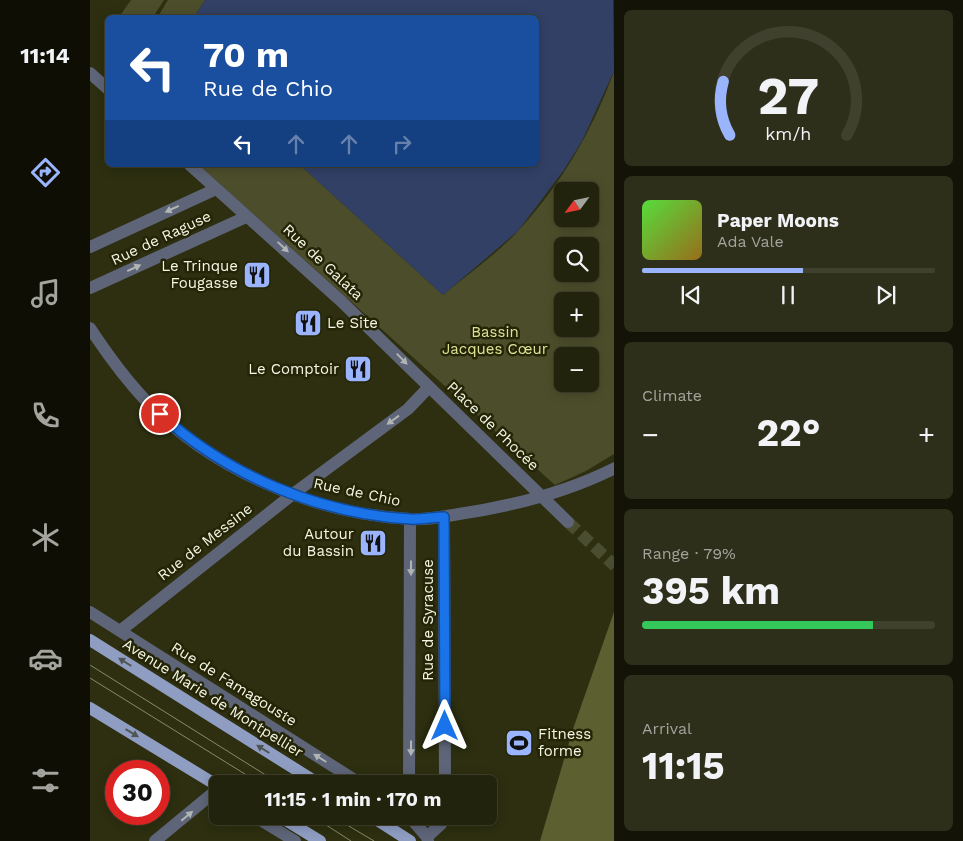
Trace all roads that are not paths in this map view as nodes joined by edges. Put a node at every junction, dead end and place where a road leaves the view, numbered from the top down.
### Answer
1 (90, 72) edge
2 (105, 86) edge
3 (192, 167) edge
4 (216, 189) junction
5 (246, 217) junction
6 (90, 247) edge
7 (90, 288) edge
8 (90, 328) edge
9 (429, 387) junction
10 (614, 468) edge
11 (538, 493) junction
12 (293, 494) junction
13 (444, 517) junction
14 (410, 519) junction
15 (568, 522) tunnel mouth
16 (90, 612) edge
17 (120, 631) junction
18 (90, 640) edge
19 (90, 708) edge
20 (305, 775) edge
21 (347, 775) edge
22 (410, 775) edge
23 (445, 775) edge
24 (209, 782) edge
25 (209, 796) edge
26 (269, 825) edge
27 (294, 825) edge
28 (385, 825) edge
29 (416, 825) edge
30 (440, 825) edge
31 (427, 839) edge
32 (155, 841) edge
33 (295, 841) edge
34 (320, 841) edge
35 (410, 841) edge

1 - 2 street
3 - 4 street, Rue de Galata
4 - 5 street, Rue de Galata
4 -> 6 street, Rue de Raguse
7 -> 5 street, Rue de Raguse
5 -> 9 street, Rue de Galata
8 - 12 street, Rue de Chio
9 - 11 street, Place de Phocée
9 -> 12 street, Rue de Messine
10 - 11 street, Rue de Chio
11 - 13 street, Rue de Chio
11 - 15 street, Place de Phocée
12 - 14 street, Rue de Chio
12 - 17 street, Rue de Messine
13 - 14 street, Rue de Chio
13 - 23 street, Rue de Syracuse
14 -> 22 street, Rue de Syracuse
16 - 17 street, Rue de Famagouste
21 -> 17 street, Rue de Famagouste
20 -> 18 main road, Avenue Marie de Montpellier
19 -> 24 main road
32 -> 25 street
26 - 33 street
27 - 34 main road
28 - 35 main road
29 - 31 street
30 - 31 street

